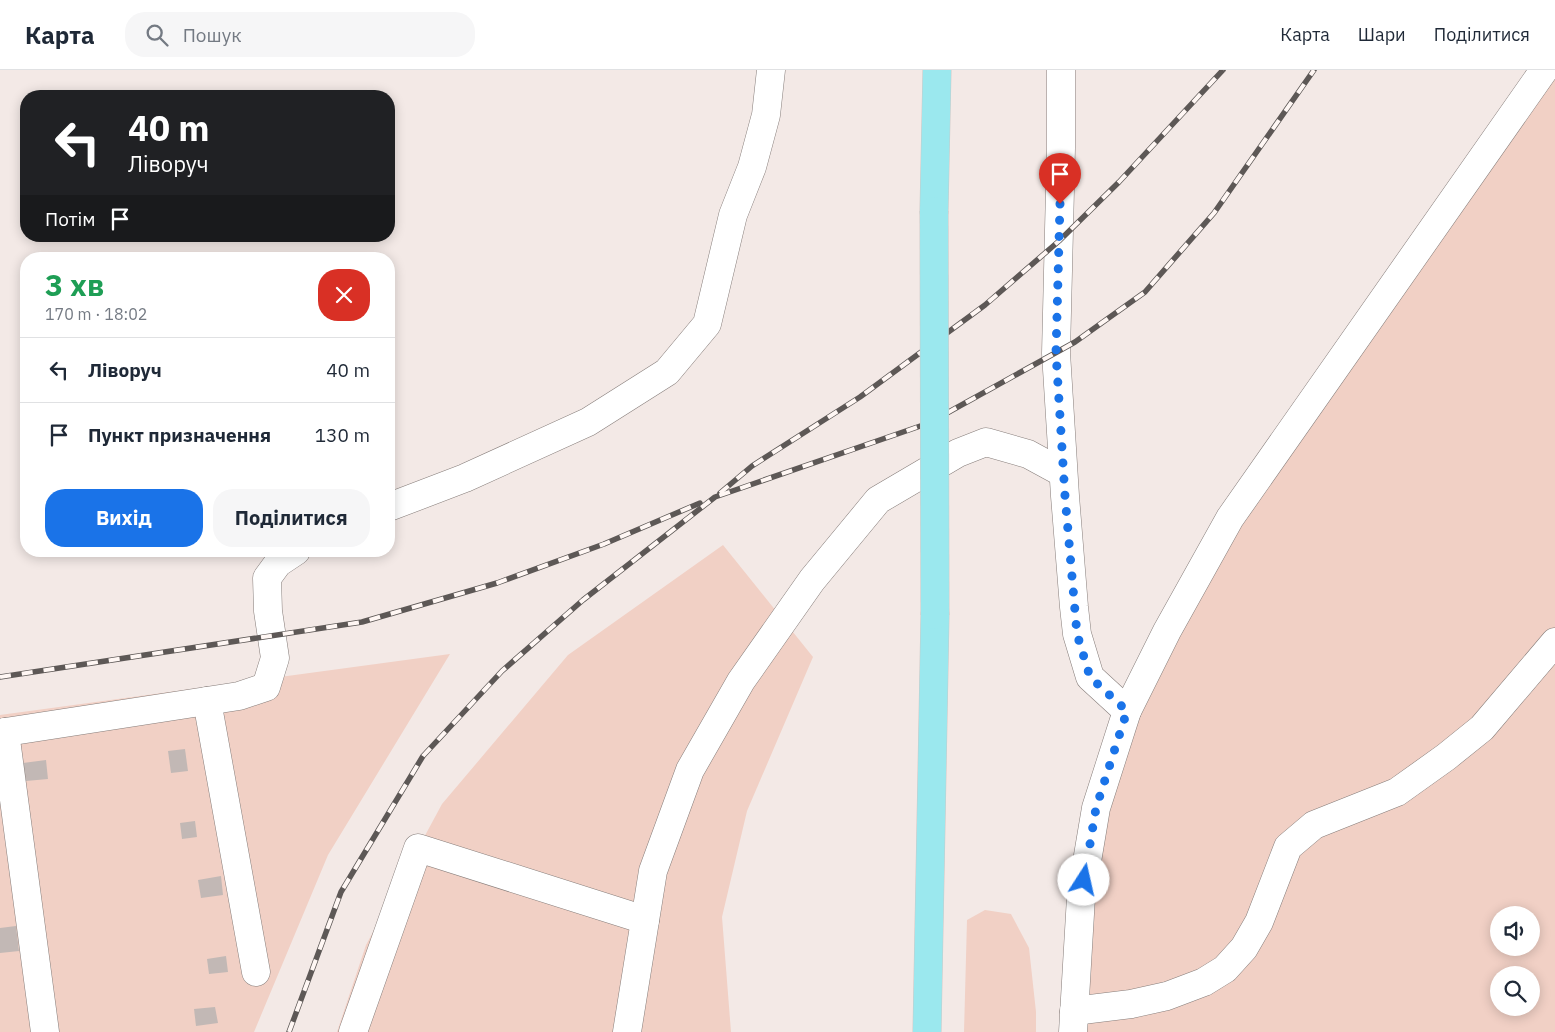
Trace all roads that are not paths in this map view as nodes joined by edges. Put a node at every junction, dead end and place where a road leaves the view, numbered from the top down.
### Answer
1 (771, 70) edge
2 (937, 70) edge
3 (1061, 70) edge
4 (1544, 70) edge
5 (1064, 473) junction
6 (395, 505) edge
7 (287, 557) edge
8 (1555, 642) edge
9 (207, 702) junction
10 (1127, 711) junction
11 (3, 732) edge
12 (645, 920) junction
13 (256, 972) dead end
14 (1073, 1021) edge
15 (45, 1032) edge
16 (353, 1032) edge
17 (627, 1032) edge
18 (927, 1032) edge

1 - 6 lane
2 - 18 main road, bridge
3 - 5 lane
4 - 10 lane
5 - 10 lane
5 - 12 lane
7 - 9 lane
8 - 14 lane
9 - 11 lane
9 - 13 lane
10 - 14 lane
11 - 15 lane
12 - 16 lane
12 - 17 lane

